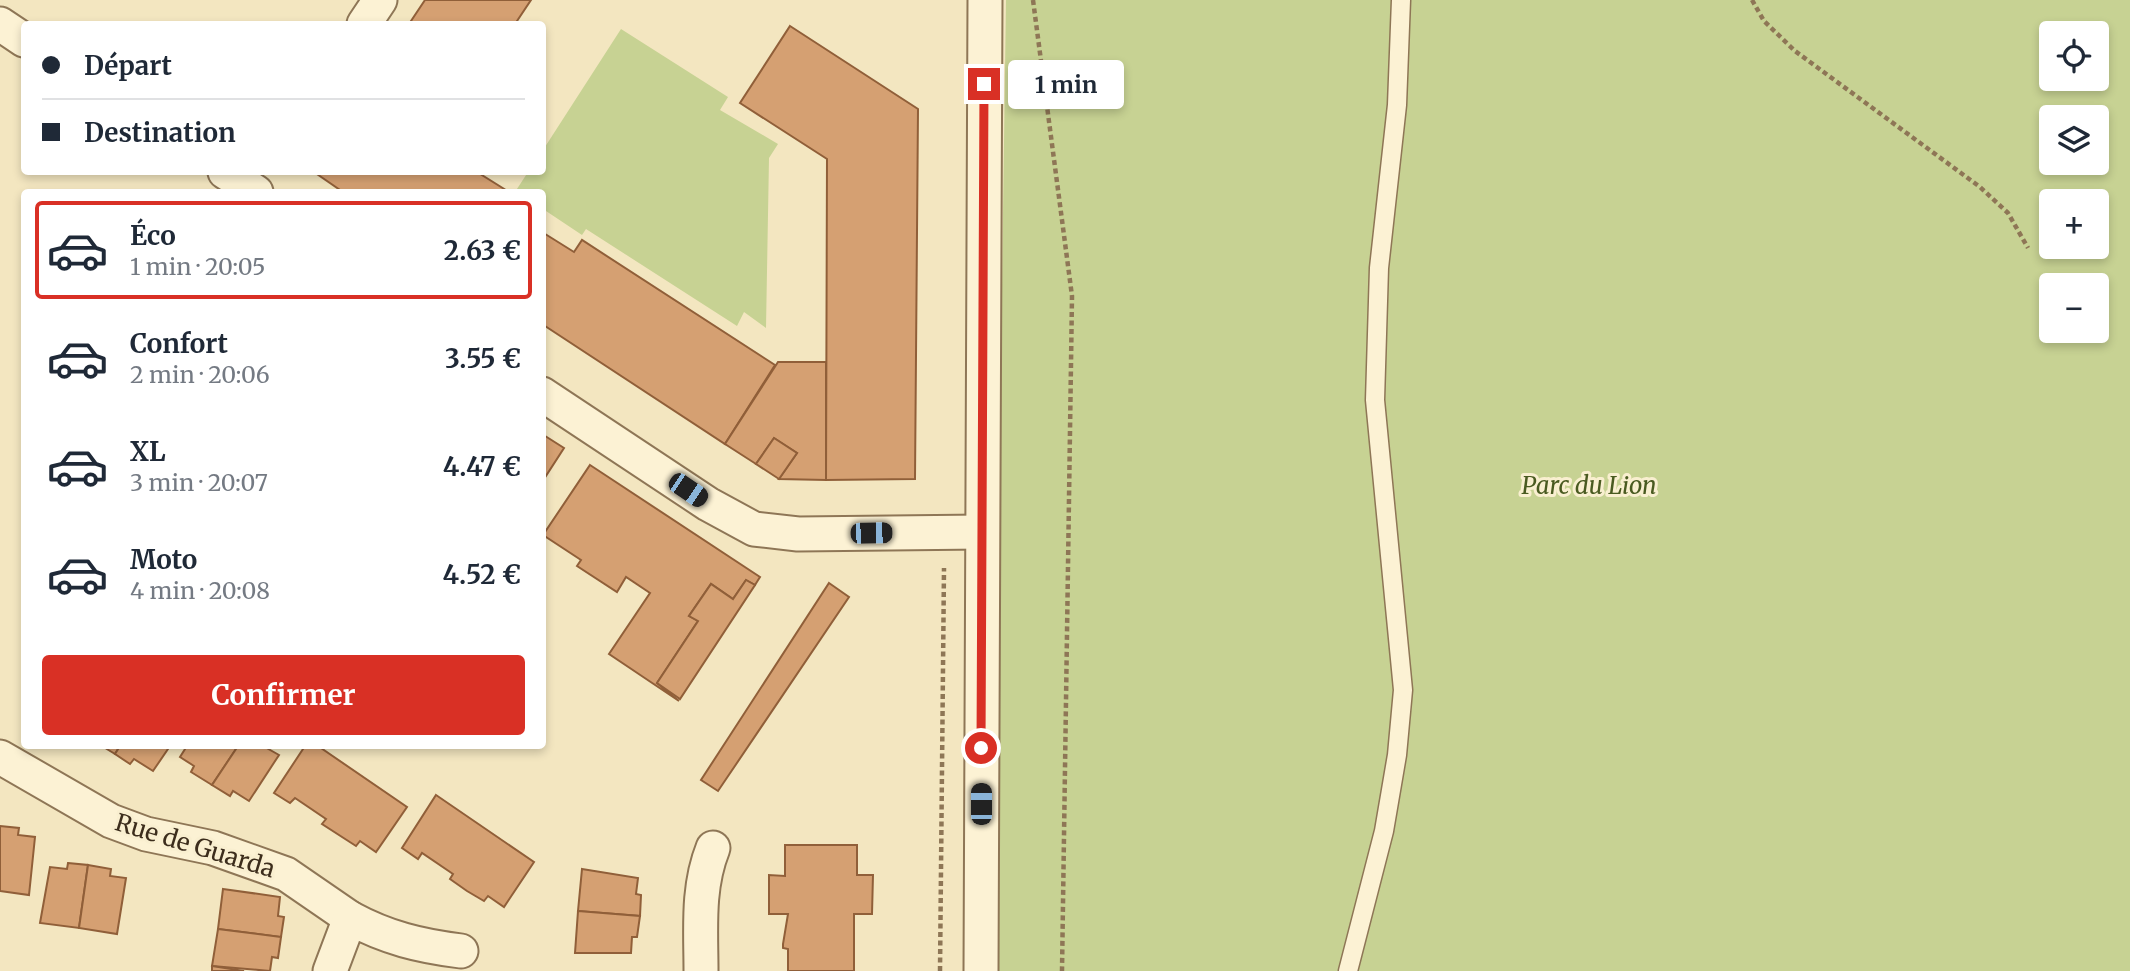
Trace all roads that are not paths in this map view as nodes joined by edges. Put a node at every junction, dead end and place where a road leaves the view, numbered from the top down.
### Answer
1 (380, 0) edge
2 (985, 0) edge
3 (1401, 0) edge
4 (366, 21) edge
5 (0, 24) edge
6 (21, 38) edge
7 (233, 175) edge
8 (260, 185) edge
9 (546, 397) edge
10 (982, 532) junction
11 (0, 757) edge
12 (713, 848) dead end
13 (350, 918) junction
14 (461, 951) dead end
15 (330, 971) edge
16 (701, 971) edge
17 (981, 971) edge
18 (1348, 971) edge

1 - 4 street
2 - 10 street
3 - 18 lane
5 - 6 street
7 - 8 street
9 - 10 street
10 - 17 street
11 - 13 street, Rue de Guarda
12 - 16 street
13 - 14 street, Rue de Guarda
13 - 15 street

